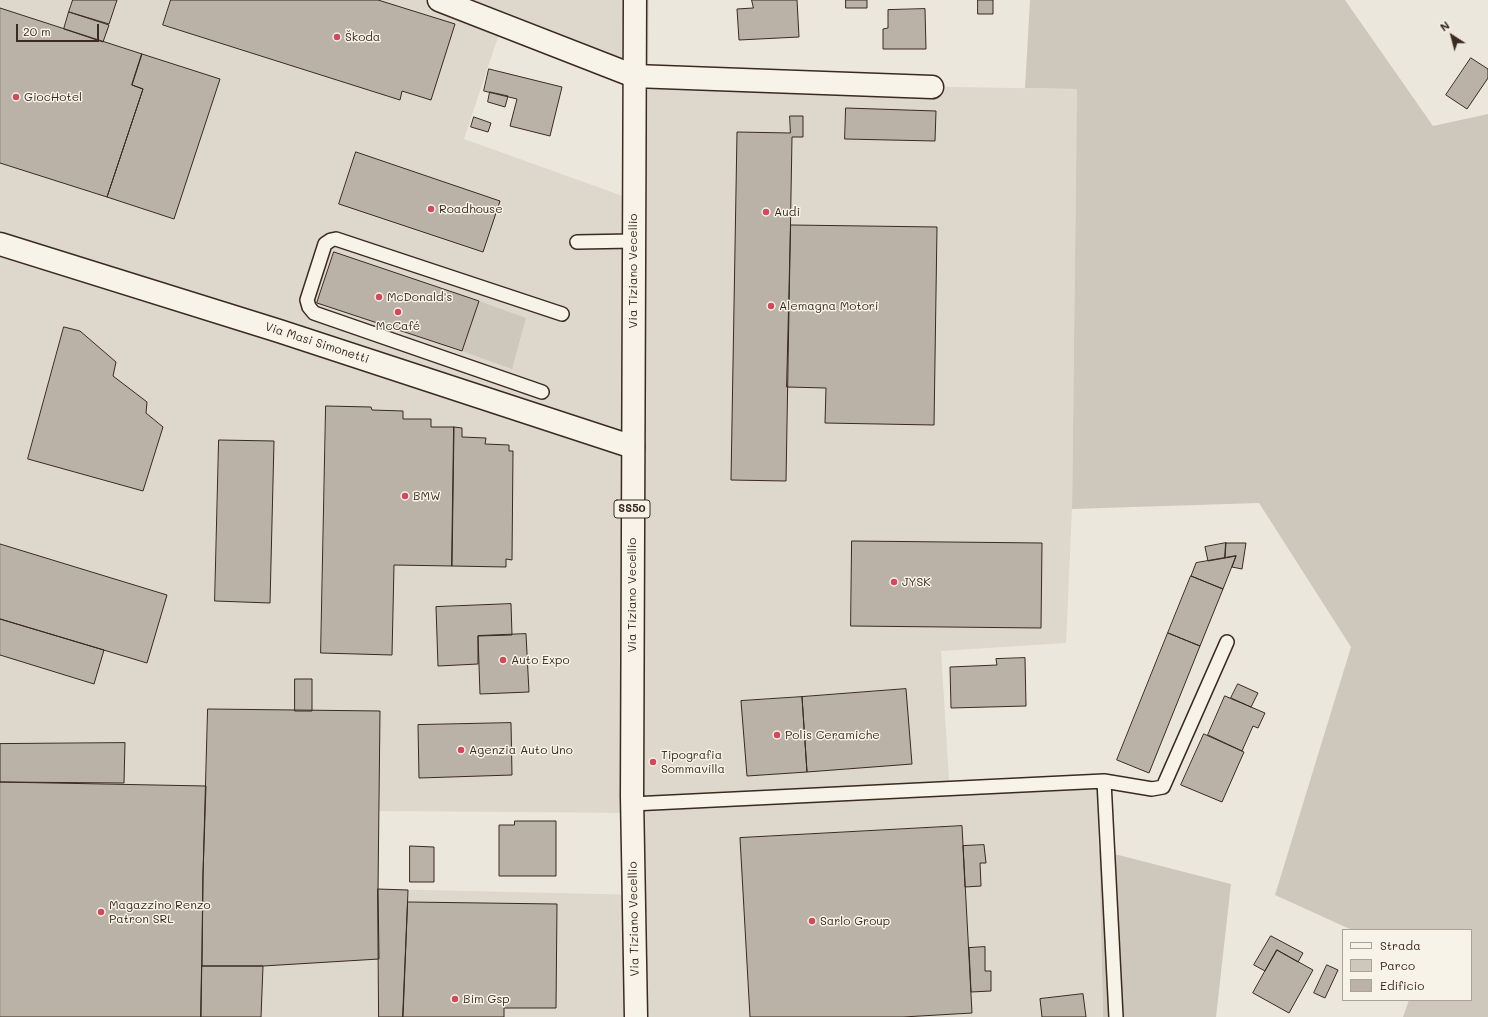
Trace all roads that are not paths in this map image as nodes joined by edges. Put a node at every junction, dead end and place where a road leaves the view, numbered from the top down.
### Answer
1 (439, 0) edge
2 (635, 0) edge
3 (634, 76) junction
4 (932, 87) dead end
5 (633, 241) junction
6 (577, 242) dead end
7 (0, 244) edge
8 (562, 314) dead end
9 (542, 392) dead end
10 (633, 447) junction
11 (1227, 642) dead end
12 (1104, 781) junction
13 (632, 804) junction
14 (636, 1017) edge
15 (1116, 1017) edge

1 - 3 street
2 - 3 street, Via Tiziano Vecellio / SS50
3 - 4 street
3 - 5 street, Via Tiziano Vecellio / SS50
5 - 6 lane
5 - 10 street, Via Tiziano Vecellio / SS50
7 - 10 street, Via Masi Simonetti
8 - 9 lane
10 - 13 street, Via Tiziano Vecellio / SS50
11 - 12 lane
12 - 13 lane
12 - 15 lane
13 - 14 street, Via Tiziano Vecellio / SS50

